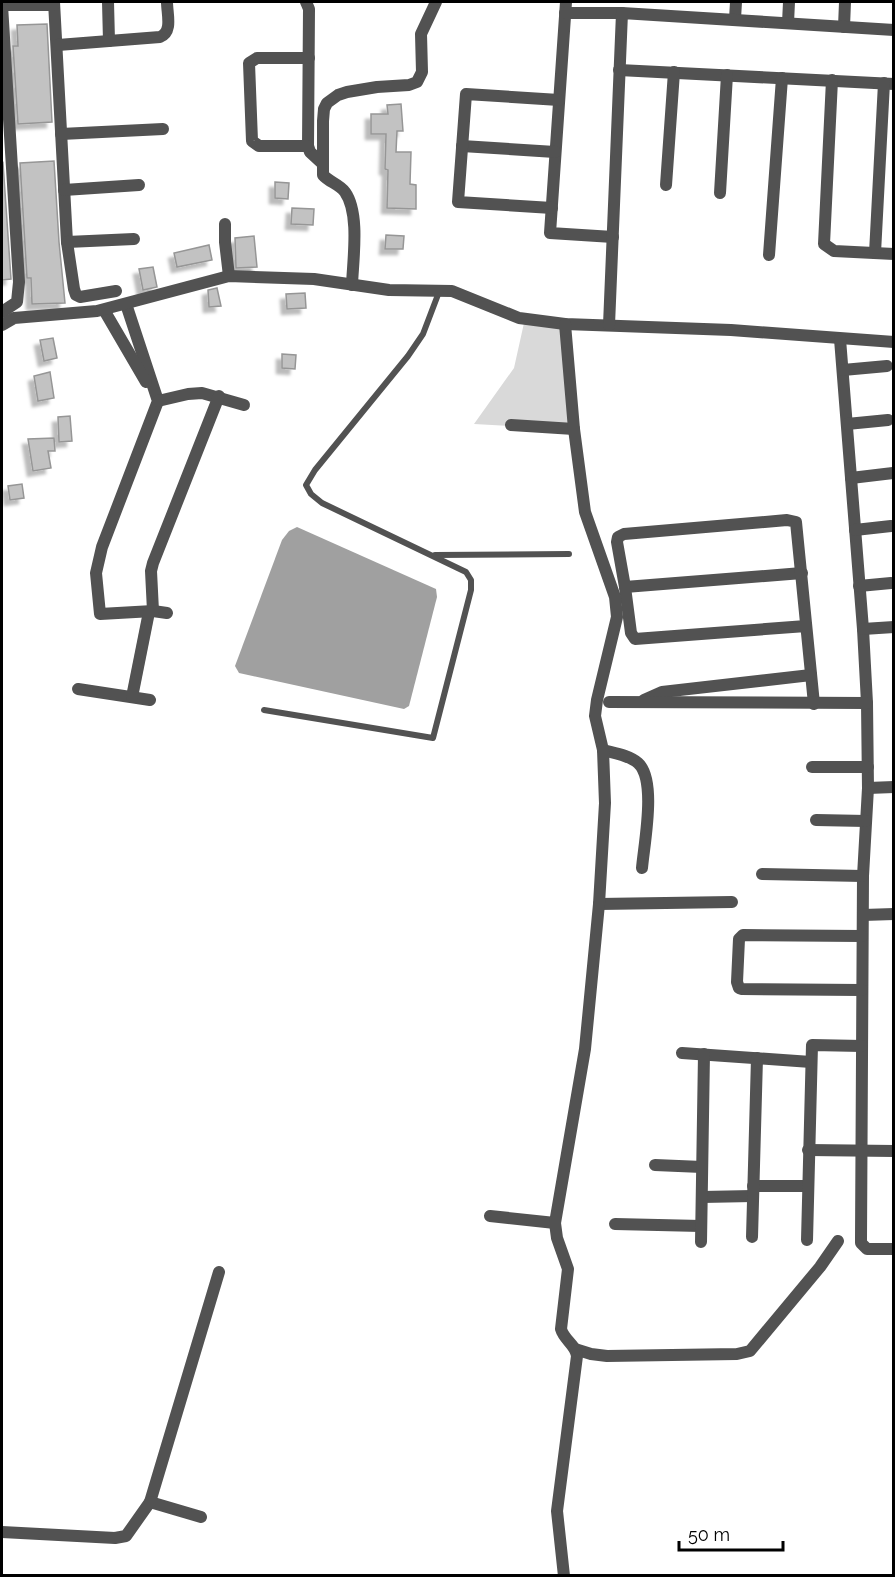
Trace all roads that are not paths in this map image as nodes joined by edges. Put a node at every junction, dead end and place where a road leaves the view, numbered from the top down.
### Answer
1 (108, 2) edge
2 (167, 2) edge
3 (306, 2) edge
4 (436, 2) edge
5 (736, 2) edge
6 (789, 2) edge
7 (845, 2) edge
8 (54, 3) edge
9 (2, 5) edge
10 (565, 7) edge
11 (622, 13) junction
12 (735, 19) junction
13 (788, 23) junction
14 (844, 27) junction
15 (894, 30) edge
16 (110, 41) junction
17 (58, 45) junction
18 (309, 58) junction
19 (618, 70) junction
20 (674, 72) junction
21 (727, 75) junction
22 (782, 78) junction
23 (832, 80) junction
24 (889, 83) edge
25 (559, 100) junction
26 (163, 129) dead end
27 (61, 134) junction
28 (308, 146) junction
29 (462, 146) junction
30 (555, 152) junction
31 (323, 164) junction
32 (666, 184) dead end
33 (139, 185) dead end
34 (64, 190) junction
35 (720, 193) dead end
36 (552, 208) junction
37 (225, 224) dead end
38 (613, 237) junction
39 (134, 239) dead end
40 (67, 242) junction
41 (875, 253) junction
42 (894, 254) edge
43 (770, 255) dead end
44 (229, 276) junction
45 (352, 285) junction
46 (116, 291) dead end
47 (439, 291) junction
48 (126, 304) junction
49 (104, 310) junction
50 (2, 312) edge
51 (565, 324) junction
52 (2, 325) edge
53 (609, 325) junction
54 (840, 339) junction
55 (894, 342) edge
56 (887, 366) dead end
57 (843, 370) junction
58 (219, 396) junction
59 (158, 402) junction
60 (244, 405) dead end
61 (888, 420) dead end
62 (847, 424) junction
63 (511, 425) dead end
64 (574, 429) junction
65 (893, 473) edge
66 (851, 478) junction
67 (891, 526) dead end
68 (855, 530) junction
69 (569, 554) dead end
70 (431, 555) junction
71 (802, 573) junction
72 (891, 583) dead end
73 (859, 586) junction
74 (625, 587) junction
75 (151, 611) junction
76 (167, 613) dead end
77 (806, 626) junction
78 (894, 627) edge
79 (863, 629) junction
80 (811, 675) junction
81 (78, 689) dead end
82 (132, 696) junction
83 (150, 700) dead end
84 (609, 702) dead end
85 (639, 702) junction
86 (867, 703) junction
87 (814, 704) junction
88 (264, 710) dead end
89 (603, 750) junction
90 (868, 766) junction
91 (812, 767) dead end
92 (894, 787) edge
93 (868, 788) junction
94 (816, 820) dead end
95 (866, 821) junction
96 (642, 868) dead end
97 (762, 874) dead end
98 (863, 876) junction
99 (732, 902) dead end
100 (599, 904) junction
101 (894, 914) edge
102 (862, 915) junction
103 (862, 936) junction
104 (862, 990) junction
105 (862, 1046) junction
106 (682, 1053) dead end
107 (704, 1054) junction
108 (757, 1058) junction
109 (811, 1062) junction
110 (808, 1150) junction
111 (862, 1150) junction
112 (894, 1151) edge
113 (655, 1165) dead end
114 (702, 1167) junction
115 (807, 1186) junction
116 (753, 1191) junction
117 (702, 1197) junction
118 (490, 1216) dead end
119 (555, 1223) junction
120 (615, 1224) dead end
121 (701, 1226) junction
122 (752, 1237) dead end
123 (807, 1240) dead end
124 (838, 1241) dead end
125 (701, 1242) dead end
126 (894, 1249) edge
127 (219, 1272) dead end
128 (575, 1348) junction
129 (150, 1503) junction
130 (201, 1517) dead end
131 (2, 1532) edge
132 (564, 1575) edge

1 - 16 street
2 - 16 street
3 - 18 street
4 - 31 street
5 - 12 street
6 - 13 street
7 - 14 street
8 - 9 street
8 - 17 street
9 - 50 street
10 - 11 street
10 - 25 street
11 - 12 street
11 - 19 street
12 - 13 street
13 - 14 street
14 - 15 street
16 - 17 street
17 - 27 street
18 - 28 street
18 - 28 street
19 - 20 street
19 - 38 street
20 - 21 street
20 - 32 street
21 - 22 street
21 - 35 street
22 - 23 street
22 - 43 street
23 - 24 street
23 - 41 street
24 - 41 street
25 - 29 street
25 - 30 street
26 - 27 street
27 - 34 street
28 - 31 street
29 - 30 street
29 - 36 street
30 - 36 street
31 - 45 street
33 - 34 street
34 - 40 street
36 - 38 street
37 - 44 street
38 - 53 street
39 - 40 street
40 - 46 street
41 - 42 street
44 - 45 street
44 - 48 street
45 - 47 street
47 - 51 street
47 - 70 lane
48 - 49 street
48 - 59 street
49 - 52 street
49 - 59 street
51 - 53 street
51 - 64 street
53 - 54 street
54 - 55 street
54 - 57 street
56 - 57 street
57 - 62 street
58 - 59 street
58 - 60 street
58 - 75 street
59 - 75 street
61 - 62 street
62 - 66 street
63 - 64 street
64 - 89 street
65 - 66 street
66 - 68 street
67 - 68 street
68 - 73 street
69 - 70 lane
70 - 88 lane
71 - 74 street
71 - 74 street
71 - 77 street
72 - 73 street
73 - 79 street
74 - 77 street
75 - 76 street
75 - 82 street
77 - 80 street
78 - 79 street
79 - 86 street
80 - 85 street
80 - 87 street
81 - 82 street
82 - 83 street
84 - 85 street
85 - 87 street
86 - 87 street
86 - 90 street
89 - 96 street
89 - 100 street
90 - 91 street
90 - 93 street
92 - 93 street
93 - 95 street
94 - 95 street
95 - 98 street
97 - 98 street
98 - 102 street
99 - 100 street
100 - 119 street
101 - 102 street
102 - 103 street
103 - 104 street
103 - 104 street
104 - 105 street
105 - 109 street
105 - 111 street
106 - 107 street
107 - 108 street
107 - 114 street
108 - 109 street
108 - 116 street
109 - 110 street
110 - 111 street
110 - 115 street
111 - 112 street
111 - 126 street
113 - 114 street
114 - 117 street
115 - 116 street
115 - 123 street
116 - 117 street
116 - 122 street
117 - 121 street
118 - 119 street
119 - 128 street
120 - 121 street
121 - 125 street
124 - 128 street
127 - 129 street
128 - 132 street
129 - 130 street
129 - 131 street

